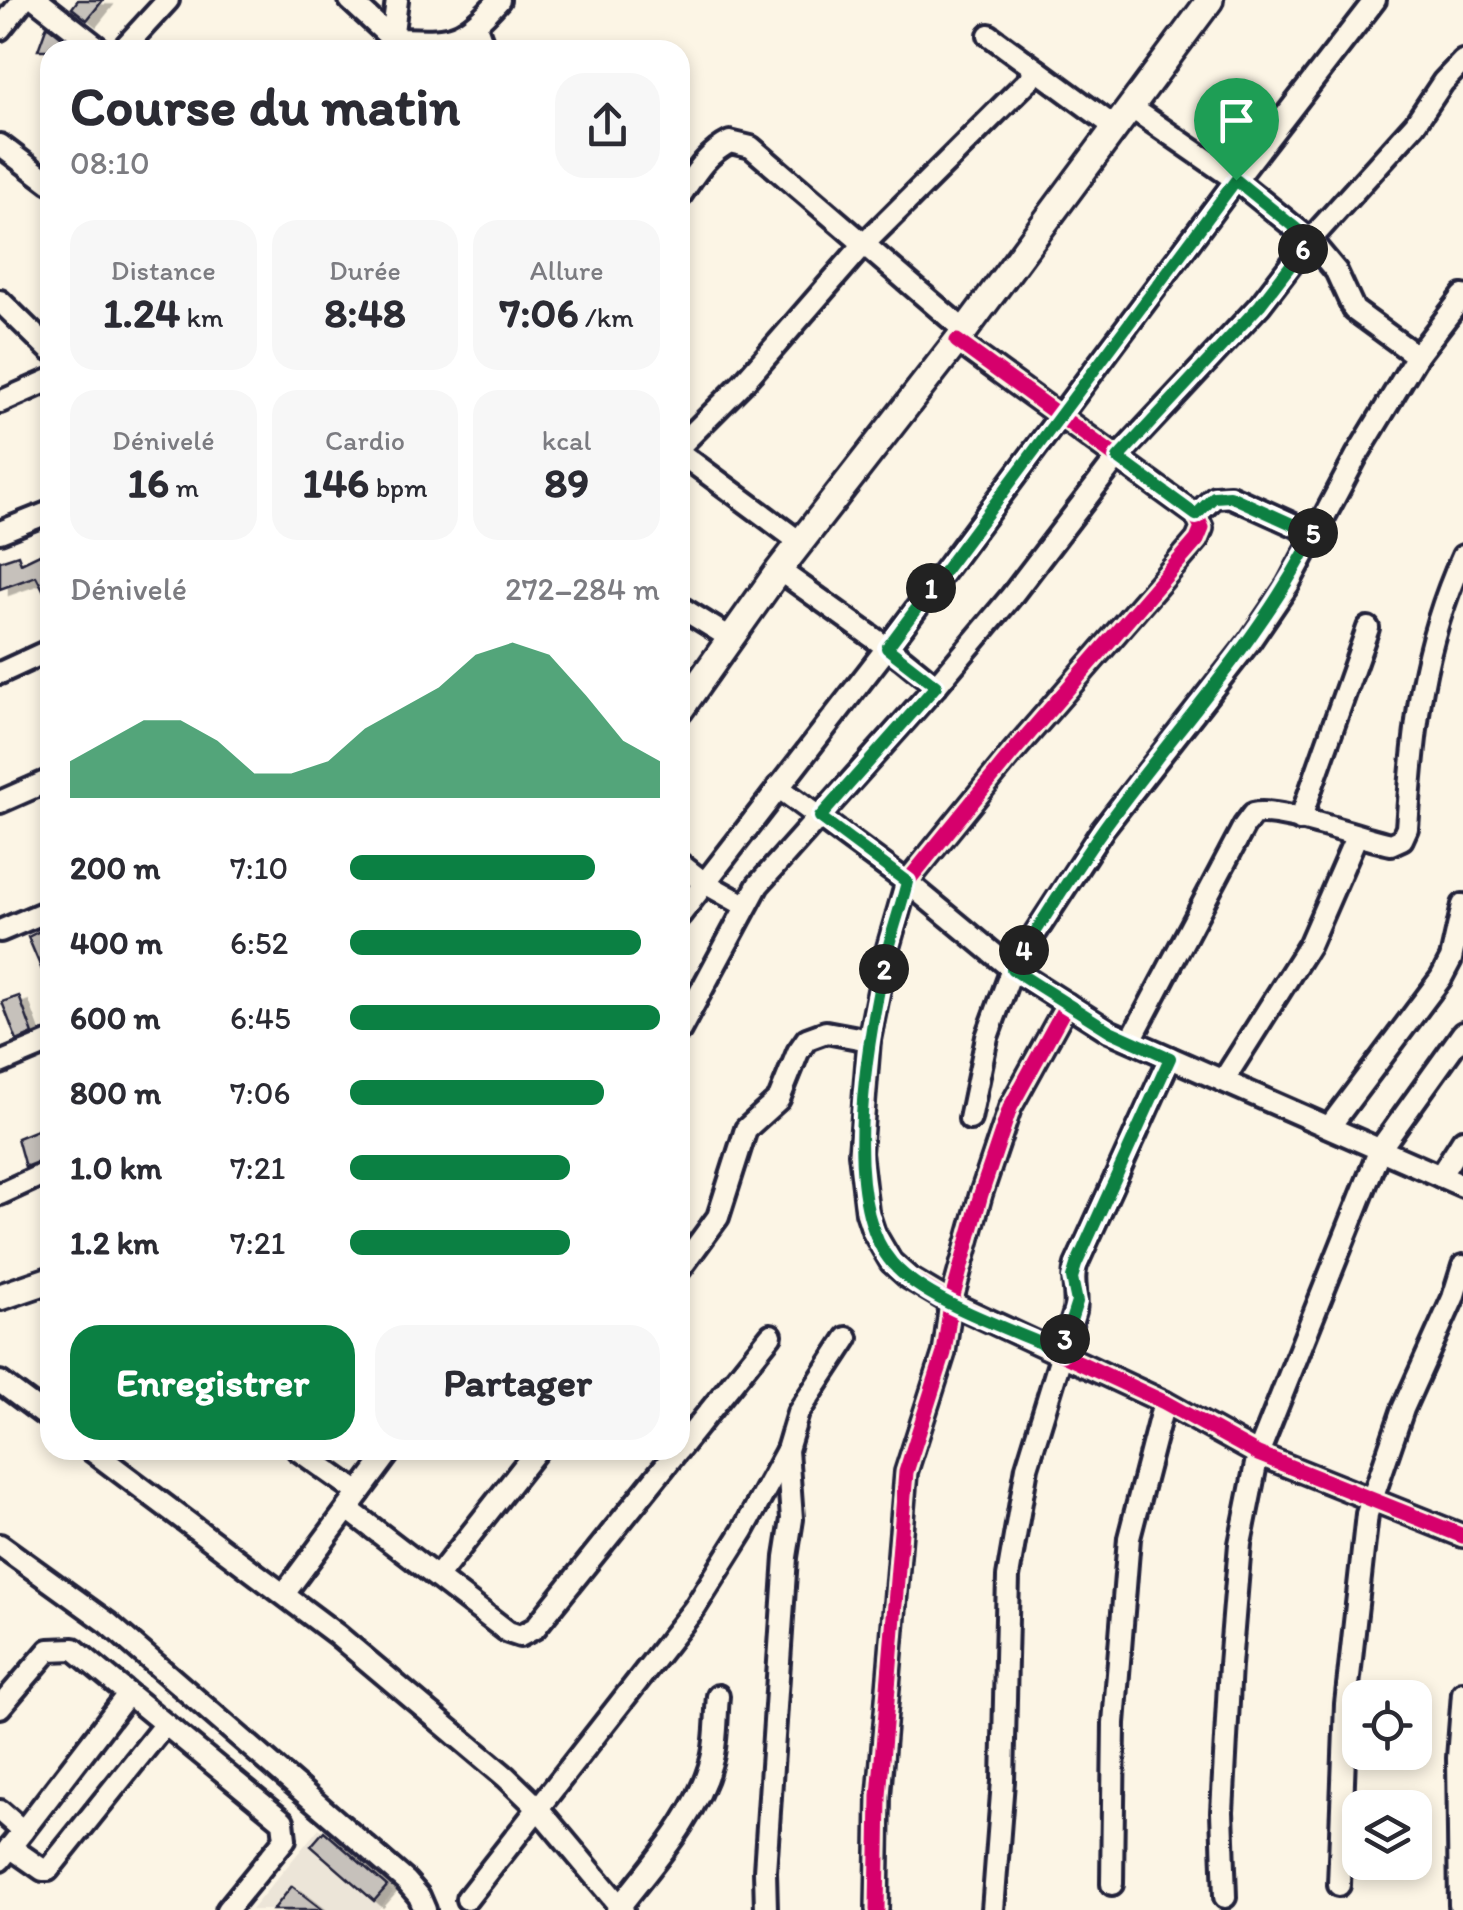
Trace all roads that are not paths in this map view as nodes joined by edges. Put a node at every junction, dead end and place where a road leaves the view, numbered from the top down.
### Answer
1 (23, 0) edge
2 (37, 0) edge
3 (168, 0) edge
4 (350, 0) edge
5 (397, 0) edge
6 (499, 0) edge
7 (1210, 0) edge
8 (1375, 0) edge
9 (476, 26) junction
10 (0, 29) edge
11 (989, 36) dead end
12 (88, 40) edge
13 (131, 40) edge
14 (387, 40) edge
15 (392, 40) edge
16 (447, 40) edge
17 (482, 40) edge
18 (1463, 62) edge
19 (1038, 71) junction
20 (1124, 118) junction
21 (0, 145) edge
22 (40, 175) edge
23 (1236, 180) junction
24 (690, 182) edge
25 (1310, 240) junction
26 (864, 244) junction
27 (1463, 296) edge
28 (0, 301) edge
29 (961, 336) junction
30 (40, 340) edge
31 (1417, 356) junction
32 (40, 384) edge
33 (0, 402) edge
34 (1061, 414) junction
35 (690, 439) edge
36 (690, 458) edge
37 (1118, 458) junction
38 (1196, 515) junction
39 (40, 516) edge
40 (0, 532) edge
41 (1314, 534) junction
42 (800, 542) junction
43 (1463, 556) edge
44 (779, 570) junction
45 (690, 613) edge
46 (1368, 628) dead end
47 (732, 639) junction
48 (887, 648) junction
49 (40, 654) edge
50 (0, 672) edge
51 (936, 686) junction
52 (690, 696) edge
53 (40, 784) edge
54 (778, 787) junction
55 (0, 802) edge
56 (820, 817) junction
57 (1300, 820) junction
58 (1356, 837) junction
59 (690, 872) edge
60 (703, 882) junction
61 (907, 882) junction
62 (690, 901) edge
63 (1463, 904) edge
64 (746, 906) junction
65 (40, 914) edge
66 (0, 932) edge
67 (1012, 969) junction
68 (1068, 1004) junction
69 (690, 1011) edge
70 (1463, 1032) edge
71 (870, 1040) junction
72 (1131, 1040) junction
73 (40, 1046) edge
74 (1170, 1058) junction
75 (0, 1063) edge
76 (1223, 1082) junction
77 (970, 1119) dead end
78 (1330, 1126) junction
79 (1463, 1140) edge
80 (1380, 1149) junction
81 (40, 1176) edge
82 (1440, 1176) junction
83 (1463, 1186) edge
84 (0, 1194) edge
85 (690, 1255) edge
86 (1463, 1266) edge
87 (40, 1283) edge
88 (0, 1297) edge
89 (951, 1303) junction
90 (771, 1335) dead end
91 (847, 1338) dead end
92 (1061, 1352) junction
93 (0, 1382) edge
94 (1164, 1402) junction
95 (40, 1412) edge
96 (690, 1435) edge
97 (787, 1450) junction
98 (1258, 1454) junction
99 (103, 1460) edge
100 (309, 1460) edge
101 (384, 1460) edge
102 (530, 1460) edge
103 (670, 1460) edge
104 (1370, 1500) junction
105 (354, 1501) junction
106 (1463, 1536) edge
107 (0, 1546) edge
108 (438, 1576) junction
109 (284, 1594) junction
110 (1463, 1692) edge
111 (128, 1694) junction
112 (718, 1696) dead end
113 (0, 1707) edge
114 (165, 1724) junction
115 (536, 1806) junction
116 (0, 1810) edge
117 (11, 1846) edge
118 (1112, 1884) dead end
119 (1339, 1884) dead end
120 (1224, 1896) dead end
121 (467, 1899) dead end
122 (1460, 1905) dead end
123 (620, 1909) edge
124 (228, 1910) edge
125 (424, 1910) edge
126 (766, 1910) edge
127 (877, 1910) edge
128 (993, 1910) edge

1 - 10 street
2 - 12 street
3 - 13 street
4 - 14 street
5 - 15 street
6 - 9 street
7 - 20 main road
8 - 23 street
9 - 16 street
9 - 17 street
11 - 19 street
18 - 25 street
19 - 20 street
19 - 26 street
20 - 23 street
20 - 29 main road
21 - 22 street
23 - 25 street
23 - 34 street
24 - 26 street
25 - 31 street
25 - 37 street
26 - 29 street
26 - 35 street
27 - 31 street
28 - 30 street
29 - 34 street
29 - 42 main road
31 - 41 street
32 - 33 street
34 - 37 street
34 - 48 street
36 - 42 street
37 - 38 street
37 - 51 street
38 - 41 street
38 - 61 street
39 - 40 street
41 - 67 street
42 - 44 main road
43 - 58 street
44 - 47 main road
44 - 48 street
45 - 47 street
46 - 57 street
47 - 52 main road
48 - 51 street
48 - 54 street
49 - 50 street
51 - 56 street
53 - 55 street
54 - 56 street
54 - 60 street
56 - 61 street
56 - 64 street
57 - 58 street
57 - 72 street
58 - 76 street
59 - 60 street
60 - 62 street
60 - 64 street
61 - 67 street
61 - 71 street
63 - 78 street
64 - 69 street
65 - 66 street
67 - 68 street
67 - 77 street
68 - 72 street
68 - 89 street
70 - 80 street
71 - 85 street
71 - 89 street
72 - 74 street
73 - 75 street
74 - 76 street
74 - 92 street
76 - 78 street
78 - 80 street
79 - 82 street
80 - 82 street
80 - 98 street
81 - 84 street
82 - 83 street
86 - 104 street
87 - 88 main road
89 - 92 street
89 - 127 street
90 - 96 street
91 - 97 street
92 - 94 street
92 - 128 street
93 - 95 street
94 - 98 street
94 - 118 street
97 - 115 street
97 - 126 street
98 - 104 street
98 - 120 street
99 - 109 street
100 - 105 street
101 - 105 street
102 - 108 street
103 - 108 street
104 - 106 street
104 - 119 street
105 - 108 street
105 - 109 street
107 - 125 street
109 - 115 street
110 - 122 street
111 - 113 street
111 - 114 street
111 - 117 street
112 - 123 street
114 - 117 street
114 - 124 street
115 - 121 street
115 - 123 street
116 - 117 street

